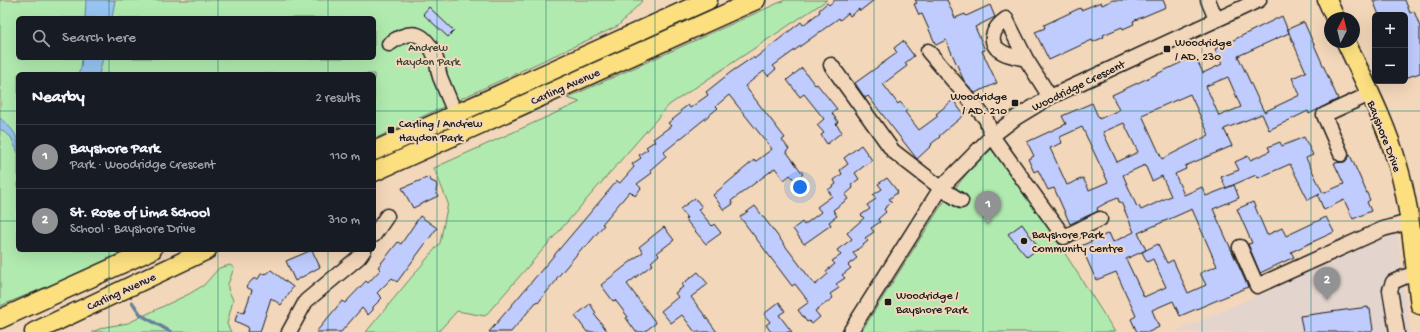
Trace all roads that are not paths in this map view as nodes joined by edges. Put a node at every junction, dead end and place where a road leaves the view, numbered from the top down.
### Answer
1 (708, 0) edge
2 (756, 0) edge
3 (1208, 0) edge
4 (1259, 0) edge
5 (1327, 0) edge
6 (1332, 12) edge
7 (1216, 19) junction
8 (389, 44) dead end
9 (1349, 48) edge
10 (928, 51) dead end
11 (1026, 59) dead end
12 (831, 66) dead end
13 (1370, 94) junction
14 (1050, 97) junction
15 (455, 114) junction
16 (464, 132) junction
17 (992, 136) junction
18 (376, 149) edge
19 (1341, 154) dead end
20 (376, 171) edge
21 (941, 188) junction
22 (961, 200) dead end
23 (387, 216) dead end
24 (1100, 218) dead end
25 (1409, 222) junction
26 (376, 232) edge
27 (1240, 247) dead end
28 (148, 252) edge
29 (203, 252) edge
30 (362, 252) edge
31 (1416, 274) junction
32 (1420, 305) edge
33 (0, 318) edge
34 (34, 332) edge
35 (289, 332) edge
36 (850, 332) edge
37 (1397, 332) edge

1 - 15 main road, Carling Avenue
2 - 16 main road, Carling Avenue
3 - 7 street
4 - 7 street, Woodridge Crescent
5 - 6 main road
7 - 14 street, Woodridge Crescent
8 - 15 street
9 - 13 main road, Bayshore Drive
10 - 17 street
11 - 14 street
12 - 21 street
13 - 19 street
13 - 25 main road, Bayshore Drive
14 - 17 street, Woodridge Crescent
15 - 16 street
15 - 18 main road, Carling Avenue
16 - 20 main road, Carling Avenue
17 - 21 street, Woodridge Crescent
17 - 24 street
21 - 22 street
21 - 36 street, Woodridge Crescent
23 - 26 street
25 - 27 street
25 - 31 main road, Bayshore Drive
28 - 33 main road, Carling Avenue
29 - 34 main road, Carling Avenue
30 - 35 street
31 - 32 main road, Bayshore Drive
31 - 37 street

